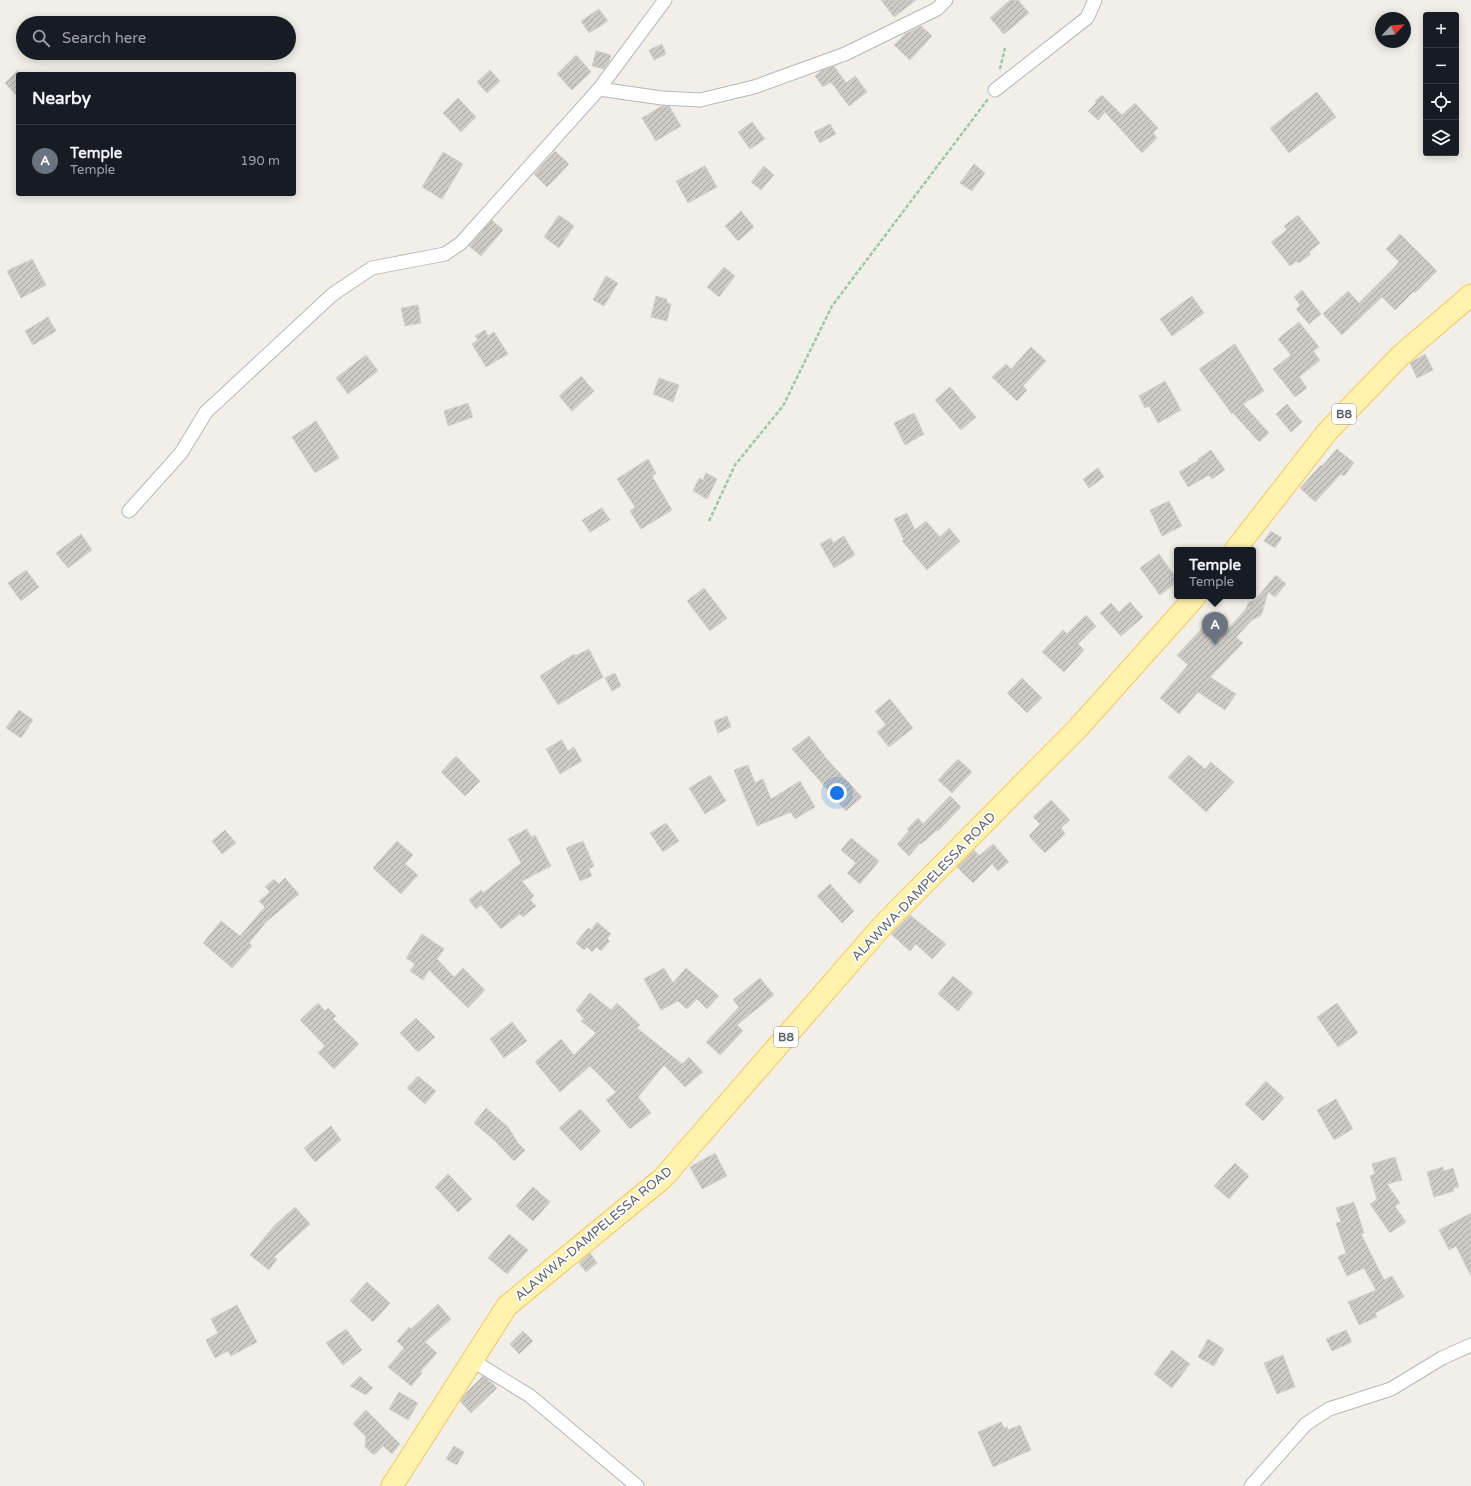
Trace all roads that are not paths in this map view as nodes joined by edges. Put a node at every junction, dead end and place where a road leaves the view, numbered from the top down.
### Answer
1 (665, 0) edge
2 (946, 0) edge
3 (1095, 0) edge
4 (599, 88) junction
5 (995, 90) road end
6 (1471, 295) edge
7 (129, 511) dead end
8 (1238, 547) edge
9 (1193, 599) edge
10 (1471, 1345) edge
11 (472, 1361) junction
12 (392, 1486) edge
13 (637, 1486) edge
14 (1251, 1486) edge

1 - 4 street
2 - 4 street
3 - 5 street
4 - 7 street
6 - 8 main road, B8
9 - 11 main road, ALAWWA-DAMPELESSA ROAD / B8
10 - 14 street
11 - 12 main road, ALAWWA-DAMPELESSA ROAD / B8
11 - 13 street

